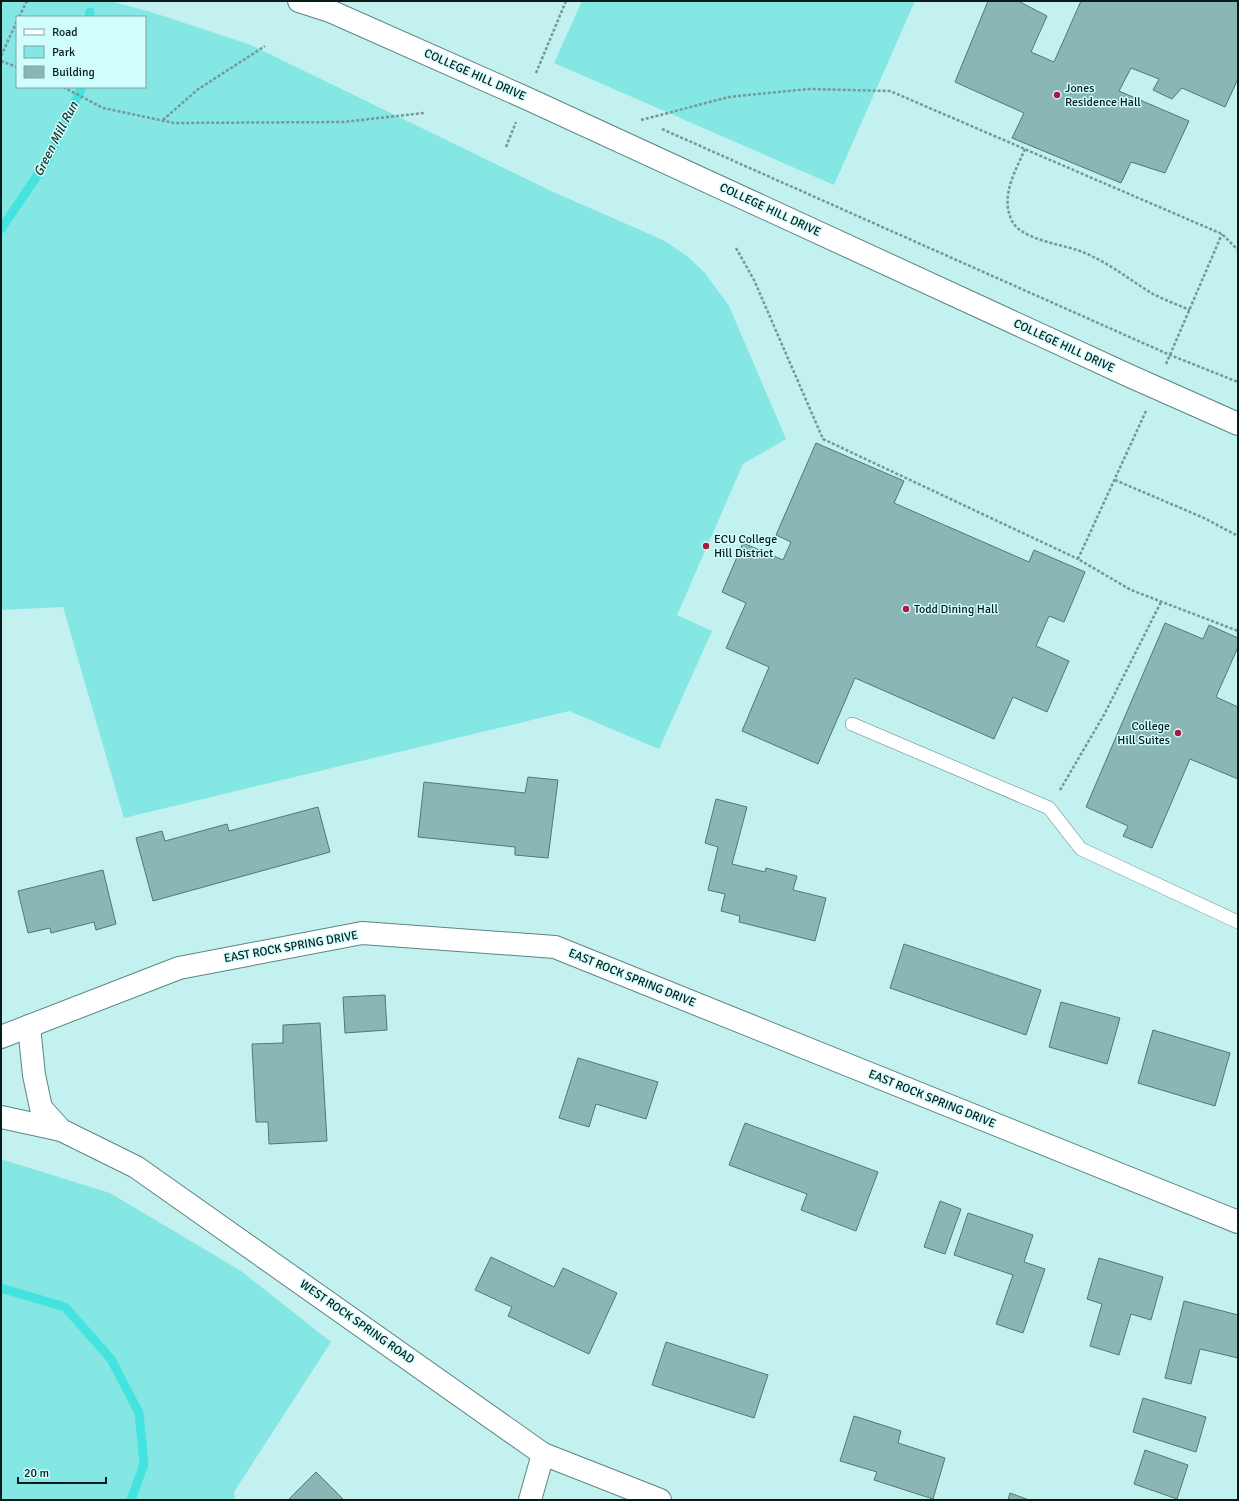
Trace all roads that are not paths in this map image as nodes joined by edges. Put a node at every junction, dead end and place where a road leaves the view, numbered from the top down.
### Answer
1 (299, 1) edge
2 (332, 6) edge
3 (1238, 424) edge
4 (852, 724) dead end
5 (1238, 922) edge
6 (29, 1026) junction
7 (1, 1037) edge
8 (1, 1117) edge
9 (61, 1130) junction
10 (1238, 1222) edge
11 (543, 1454) junction
12 (530, 1500) edge
13 (660, 1500) edge

1 - 2 street, COLLEGE HILL DRIVE
2 - 3 street, COLLEGE HILL DRIVE
4 - 5 lane
6 - 7 street, EAST ROCK SPRING DRIVE
6 - 9 street, WEST ROCK SPRING ROAD
6 - 10 street, EAST ROCK SPRING DRIVE
8 - 9 street, WEST ROCK SPRING ROAD
9 - 11 street, WEST ROCK SPRING ROAD
11 - 12 street
11 - 13 street, WEST ROCK SPRING ROAD

